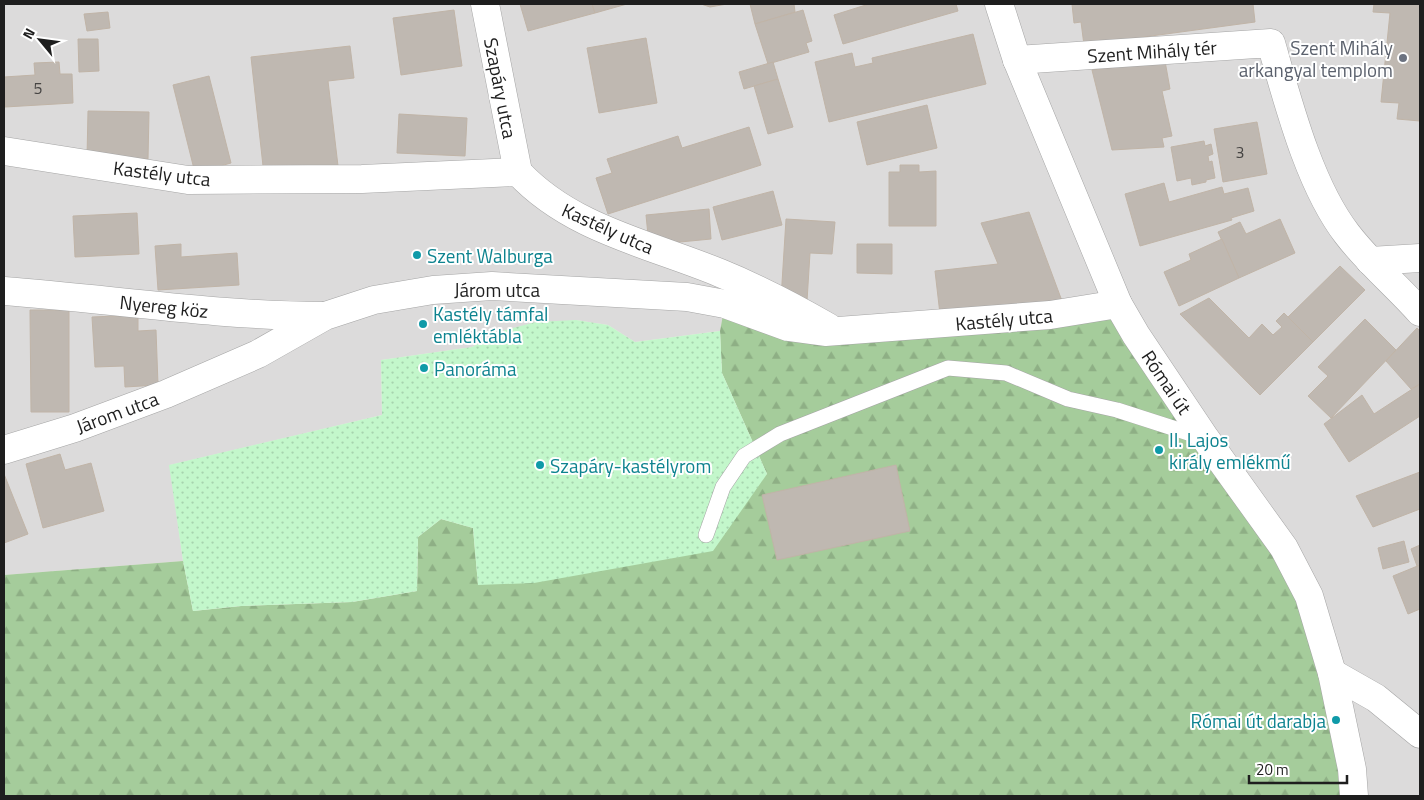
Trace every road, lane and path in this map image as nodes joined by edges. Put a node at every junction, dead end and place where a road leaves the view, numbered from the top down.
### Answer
1 (485, 4) edge
2 (999, 4) edge
3 (1018, 60) junction
4 (4, 152) edge
5 (518, 172) junction
6 (1420, 258) edge
7 (1370, 261) junction
8 (4, 291) edge
9 (1118, 304) junction
10 (1420, 312) edge
11 (325, 316) junction
12 (836, 332) junction
13 (1205, 438) junction
14 (4, 450) edge
15 (706, 535) dead end
16 (1332, 673) junction
17 (1420, 734) edge
18 (1354, 796) edge

1 - 5 street, Szapáry utca
2 - 3 street, Római út
3 - 7 street, Szent Mihály tér
3 - 9 street, Római út
4 - 5 street, Kastély utca
5 - 12 street, Kastély utca
6 - 7 street
7 - 10 street, Szent Mihály tér
8 - 11 street, Nyereg köz
9 - 12 street, Kastély utca
9 - 13 street, Római út
11 - 12 street, Járom utca
11 - 14 street, Járom utca
13 - 15 lane
13 - 16 street, Római út
16 - 17 street
16 - 18 street, Római út

